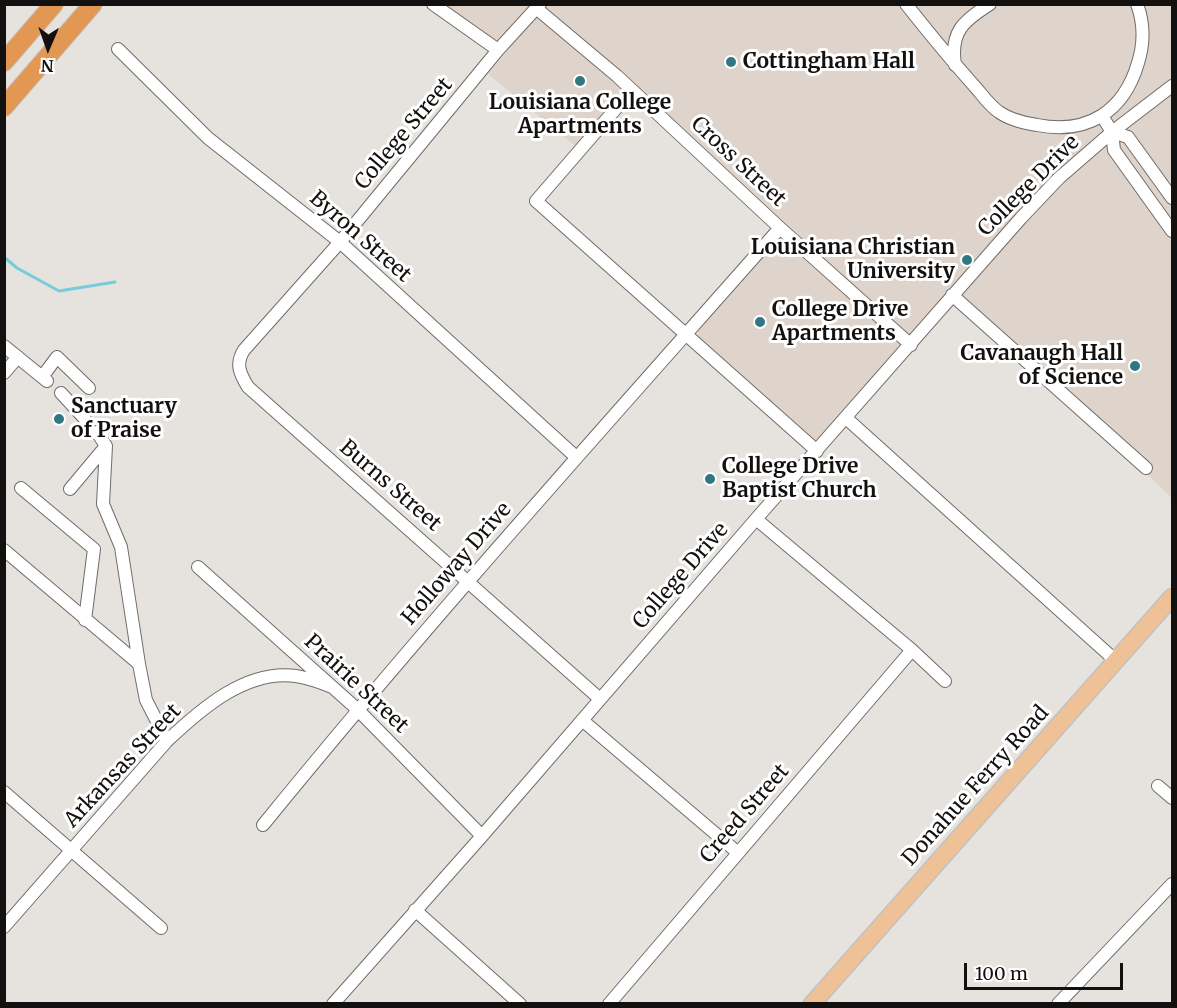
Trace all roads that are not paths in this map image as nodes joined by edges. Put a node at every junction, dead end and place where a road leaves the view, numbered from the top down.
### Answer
1 (54, 4) edge
2 (93, 4) edge
3 (433, 4) edge
4 (906, 4) edge
5 (990, 4) edge
6 (1137, 4) edge
7 (538, 6) edge
8 (118, 49) dead end
9 (498, 50) junction
10 (4, 62) edge
11 (955, 66) junction
12 (1173, 86) edge
13 (632, 90) junction
14 (4, 107) edge
15 (1102, 116) junction
16 (1112, 132) junction
17 (1173, 198) edge
18 (780, 228) junction
19 (1173, 231) edge
20 (340, 242) junction
21 (952, 295) junction
22 (687, 334) junction
23 (911, 345) junction
24 (4, 346) edge
25 (18, 357) junction
26 (239, 370) joint
27 (4, 373) edge
28 (89, 388) dead end
29 (61, 393) dead end
30 (846, 418) junction
31 (85, 419) dead end
32 (97, 432) dead end
33 (106, 446) junction
34 (817, 451) junction
35 (576, 457) junction
36 (1146, 468) dead end
37 (21, 488) dead end
38 (70, 489) dead end
39 (756, 519) junction
40 (4, 550) edge
41 (198, 567) dead end
42 (468, 581) junction
43 (1173, 597) edge
44 (85, 620) junction
45 (912, 650) junction
46 (1116, 661) junction
47 (139, 664) junction
48 (945, 681) dead end
49 (332, 687) junction
50 (600, 699) junction
51 (357, 709) junction
52 (582, 720) junction
53 (167, 741) junction
54 (1158, 786) dead end
55 (4, 792) edge
56 (1173, 798) edge
57 (262, 825) dead end
58 (482, 836) junction
59 (71, 850) junction
60 (737, 852) junction
61 (1173, 884) edge
62 (415, 910) junction
63 (4, 927) edge
64 (161, 928) dead end
65 (333, 1004) edge
66 (519, 1004) edge
67 (609, 1004) edge
68 (812, 1004) edge
69 (1058, 1004) edge

1 - 10 highway
2 - 14 highway
3 - 9 street
4 - 11 street
5 - 11 street
6 - 15 street
7 - 9 street, College Street
7 - 13 street, Cross Street
8 - 20 street, Byron Street
9 - 20 street, College Street
11 - 15 street
12 - 16 street, College Drive
13 - 18 street, Cross Street
13 - 22 street
15 - 16 street
16 - 17 street
16 - 19 street
16 - 21 street, College Drive
18 - 22 street, Holloway Drive
18 - 23 street, Cross Street
20 - 26 street, College Street
20 - 35 street, Byron Street
21 - 23 street, College Drive
21 - 36 street
22 - 34 street
22 - 35 street, Holloway Drive
23 - 30 street, College Drive
24 - 25 street
25 - 27 street
25 - 28 street
26 - 42 street, Burns Street
29 - 31 street
30 - 34 street, College Drive
30 - 46 street
32 - 33 street
33 - 38 street
33 - 47 street
34 - 39 street, College Drive
35 - 42 street, Holloway Drive
37 - 44 street
39 - 45 street
39 - 50 street, College Drive
40 - 44 street
41 - 49 street, Prairie Street
42 - 50 street, Burns Street
42 - 51 street, Holloway Drive
43 - 46 main road, Donahue Ferry Road
44 - 47 street
45 - 48 street
45 - 60 street, Creed Street
46 - 68 main road, Donahue Ferry Road
47 - 53 street
49 - 51 street, Prairie Street
49 - 53 street, Arkansas Street
50 - 52 street, College Drive
51 - 57 street, Holloway Drive
51 - 58 street, Prairie Street
52 - 58 street, College Drive
52 - 60 street
53 - 59 street, Arkansas Street
54 - 56 street
55 - 59 street
58 - 62 street, College Drive
59 - 63 street, Arkansas Street
59 - 64 street
60 - 67 street, Creed Street
61 - 69 street
62 - 65 street, College Drive
62 - 66 street

